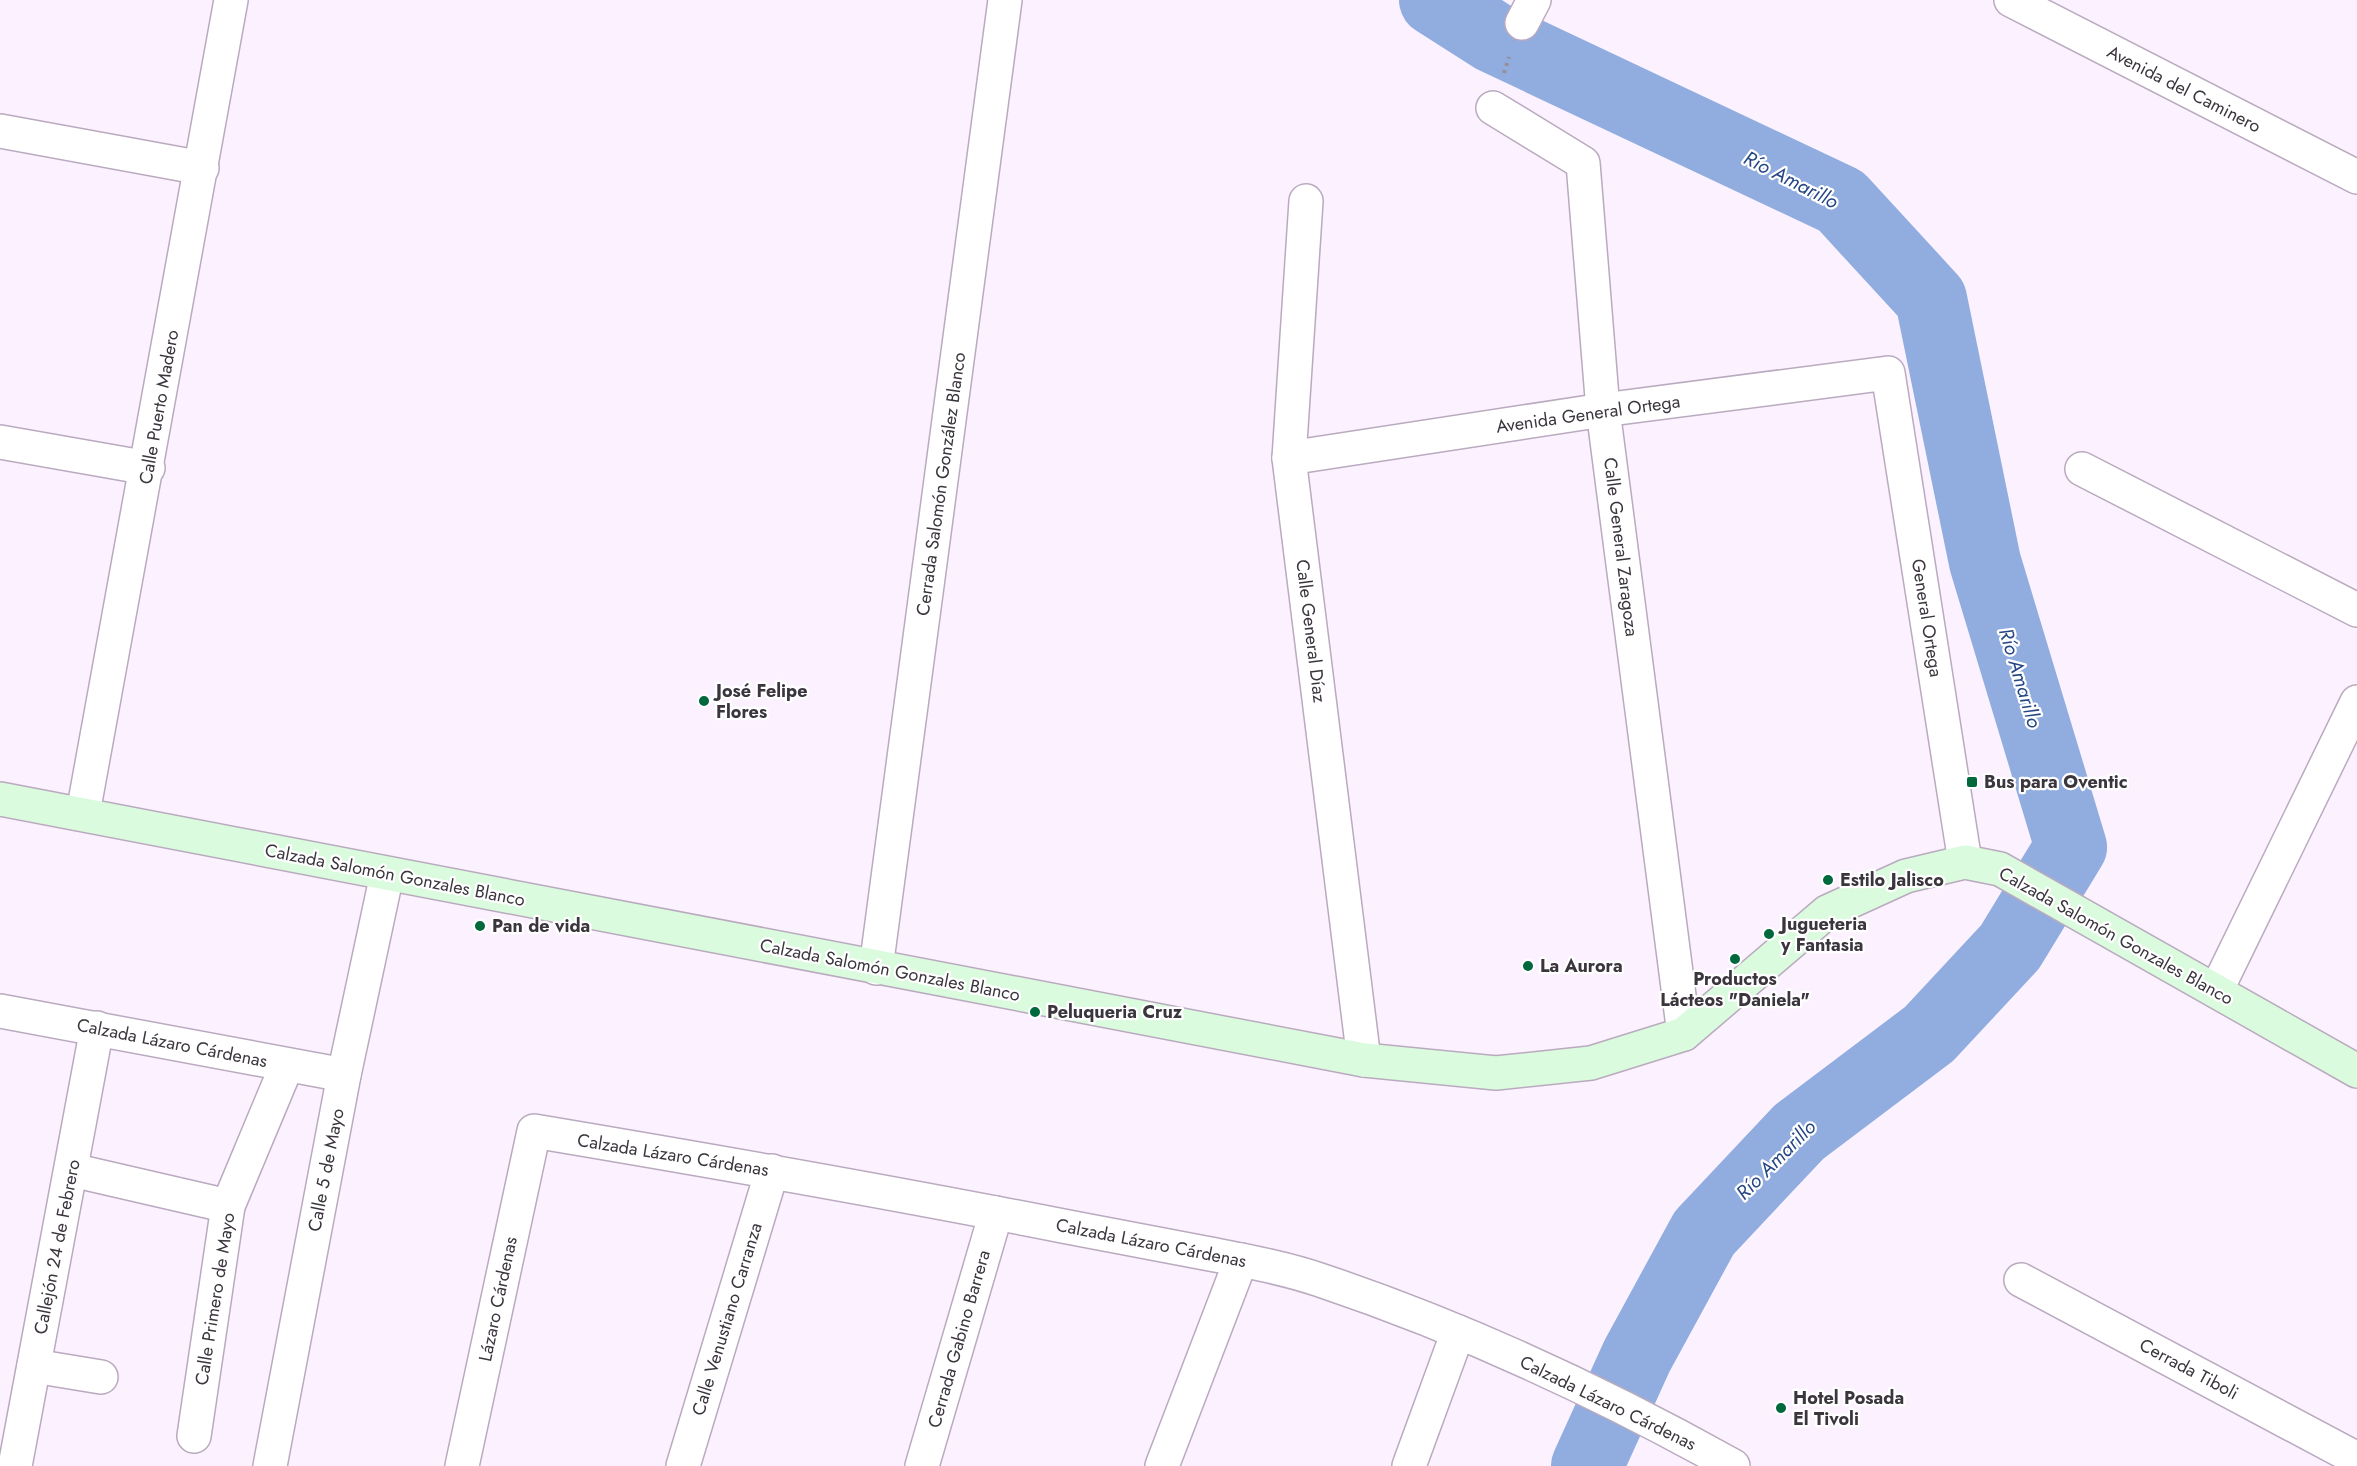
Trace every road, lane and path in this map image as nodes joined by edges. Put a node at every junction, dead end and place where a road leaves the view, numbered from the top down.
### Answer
1 (231, 0) edge
2 (1005, 0) edge
3 (2011, 0) edge
4 (1523, 23) edge
5 (1497, 94) joint
6 (0, 131) edge
7 (202, 168) junction
8 (2357, 177) edge
9 (1306, 201) dead end
10 (1888, 374) joint
11 (1603, 411) junction
12 (0, 442) edge
13 (1289, 458) junction
14 (148, 468) junction
15 (2082, 469) dead end
16 (2357, 610) edge
17 (2357, 702) edge
18 (0, 799) edge
19 (83, 813) junction
20 (1965, 862) junction
21 (387, 874) junction
22 (876, 968) junction
23 (2216, 991) junction
24 (0, 1011) edge
25 (97, 1028) junction
26 (1684, 1034) junction
27 (1364, 1060) junction
28 (286, 1065) junction
29 (2357, 1071) edge
30 (344, 1075) junction
31 (534, 1131) joint
32 (72, 1170) junction
33 (772, 1171) junction
34 (228, 1206) junction
35 (996, 1213) junction
36 (1241, 1260) junction
37 (2021, 1280) dead end
38 (1458, 1332) junction
39 (34, 1366) junction
40 (101, 1377) dead end
41 (194, 1436) dead end
42 (2357, 1459) edge
43 (15, 1466) edge
44 (270, 1466) edge
45 (462, 1466) edge
46 (683, 1466) edge
47 (922, 1466) edge
48 (1162, 1466) edge
49 (1409, 1466) edge
50 (1733, 1466) edge

1 - 7 street, Calle Puerto Madero
2 - 22 street, Cerrada Salomón González Blanco
3 - 8 street, Avenida del Caminero
4 - 5 path
5 - 11 street, Calle General Zaragoza
6 - 7 street
7 - 14 street, Calle Puerto Madero
9 - 13 street, Calle General Díaz
10 - 11 street, Avenida General Ortega
10 - 20 street, General Ortega
11 - 13 street, Avenida General Ortega
11 - 26 street, Calle General Zaragoza
12 - 14 street
13 - 27 street, Calle General Díaz
14 - 19 street, Calle Puerto Madero
15 - 16 street
17 - 23 street
18 - 19 street, Calzada Salomón Gonzales Blanco
19 - 21 street, Calzada Salomón Gonzales Blanco
20 - 23 street, Calzada Salomón Gonzales Blanco
20 - 26 street, Calzada Salomón Gonzales Blanco
21 - 22 street, Calzada Salomón Gonzales Blanco
21 - 30 street, Calle 5 de Mayo
22 - 27 street, Calzada Salomón Gonzales Blanco
23 - 29 street, Calzada Salomón Gonzales Blanco
24 - 25 street, Calzada Lázaro Cárdenas
25 - 28 street, Calzada Lázaro Cárdenas
25 - 32 street, Callejón 24 de Febrero
26 - 27 street, Calzada Salomón Gonzales Blanco
28 - 30 street, Calzada Lázaro Cárdenas
28 - 34 street, Calle Primero de Mayo
30 - 44 street, Calle 5 de Mayo
31 - 33 street, Calzada Lázaro Cárdenas
31 - 45 street, Lázaro Cárdenas
32 - 34 street
32 - 39 street, Callejón 24 de Febrero
33 - 35 street, Calzada Lázaro Cárdenas
33 - 46 street, Calle Venustiano Carranza
34 - 41 street, Calle Primero de Mayo
35 - 36 street, Calzada Lázaro Cárdenas
35 - 47 street, Cerrada Gabino Barrera
36 - 38 street, Calzada Lázaro Cárdenas
36 - 48 street
37 - 42 street, Cerrada Tiboli
38 - 49 street
38 - 50 street, Calzada Lázaro Cárdenas
39 - 40 street
39 - 43 street, Callejón 24 de Febrero

